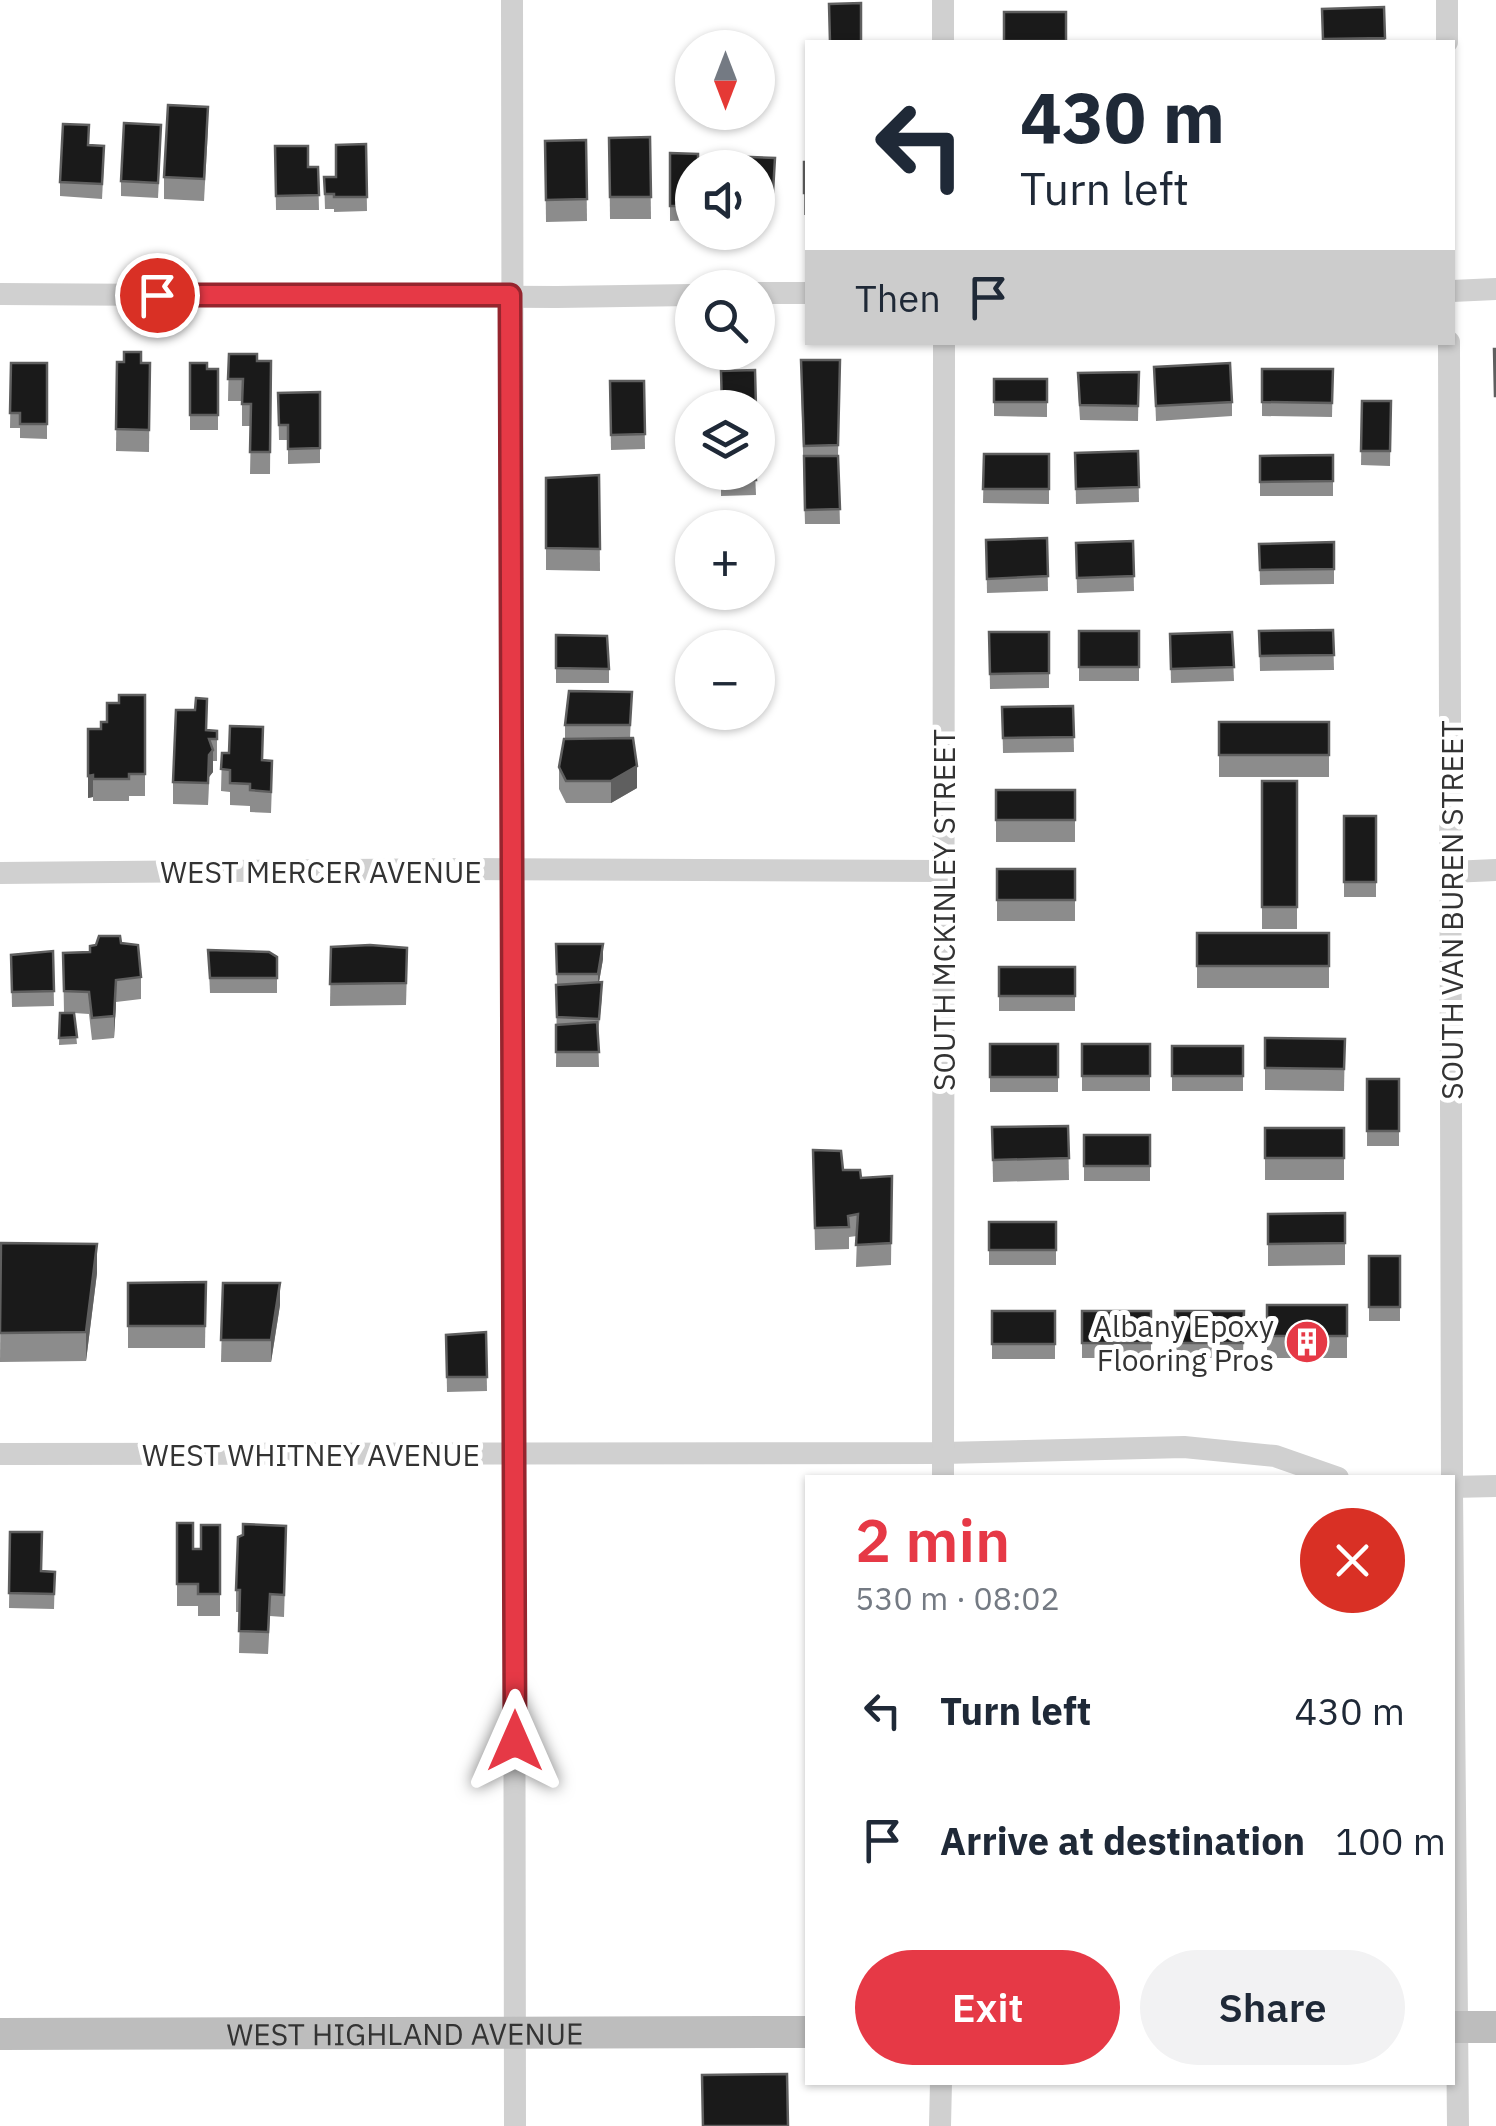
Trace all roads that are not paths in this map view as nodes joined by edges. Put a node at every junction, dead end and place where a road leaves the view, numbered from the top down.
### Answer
1 (512, 0) edge
2 (943, 0) edge
3 (1446, 0) edge
4 (943, 40) edge
5 (1447, 40) edge
6 (1496, 289) edge
7 (1455, 291) edge
8 (775, 293) edge
9 (805, 293) edge
10 (0, 294) edge
11 (675, 294) edge
12 (510, 295) junction
13 (944, 345) edge
14 (1450, 345) edge
15 (1496, 870) edge
16 (513, 871) junction
17 (943, 872) junction
18 (1451, 872) junction
19 (0, 873) edge
20 (944, 1453) junction
21 (0, 1454) edge
22 (515, 1455) junction
23 (943, 1475) edge
24 (1329, 1475) edge
25 (1452, 1475) edge
26 (1496, 1486) edge
27 (1455, 1490) edge
28 (1455, 2027) edge
29 (1496, 2027) edge
30 (805, 2032) edge
31 (515, 2033) junction
32 (0, 2034) edge
33 (940, 2085) edge
34 (515, 2126) edge
35 (940, 2126) edge
36 (1458, 2126) edge

1 - 12 street
2 - 4 street
3 - 5 street
6 - 7 street
8 - 9 street
10 - 12 street
11 - 12 street
12 - 16 street
13 - 17 street, SOUTH MCKINLEY STREET
14 - 18 street, SOUTH VAN BUREN STREET
15 - 18 street
16 - 17 street, WEST MERCER AVENUE
16 - 19 street, WEST MERCER AVENUE
16 - 22 street
17 - 20 street, SOUTH MCKINLEY STREET
18 - 25 street, SOUTH VAN BUREN STREET
20 - 22 street, WEST WHITNEY AVENUE
20 - 23 street, SOUTH MCKINLEY STREET
20 - 24 street, WEST WHITNEY AVENUE
21 - 22 street, WEST WHITNEY AVENUE
22 - 31 street
26 - 27 street
28 - 29 street
28 - 36 street
30 - 31 street, WEST HIGHLAND AVENUE
31 - 32 street, WEST HIGHLAND AVENUE
31 - 34 street
33 - 35 street

